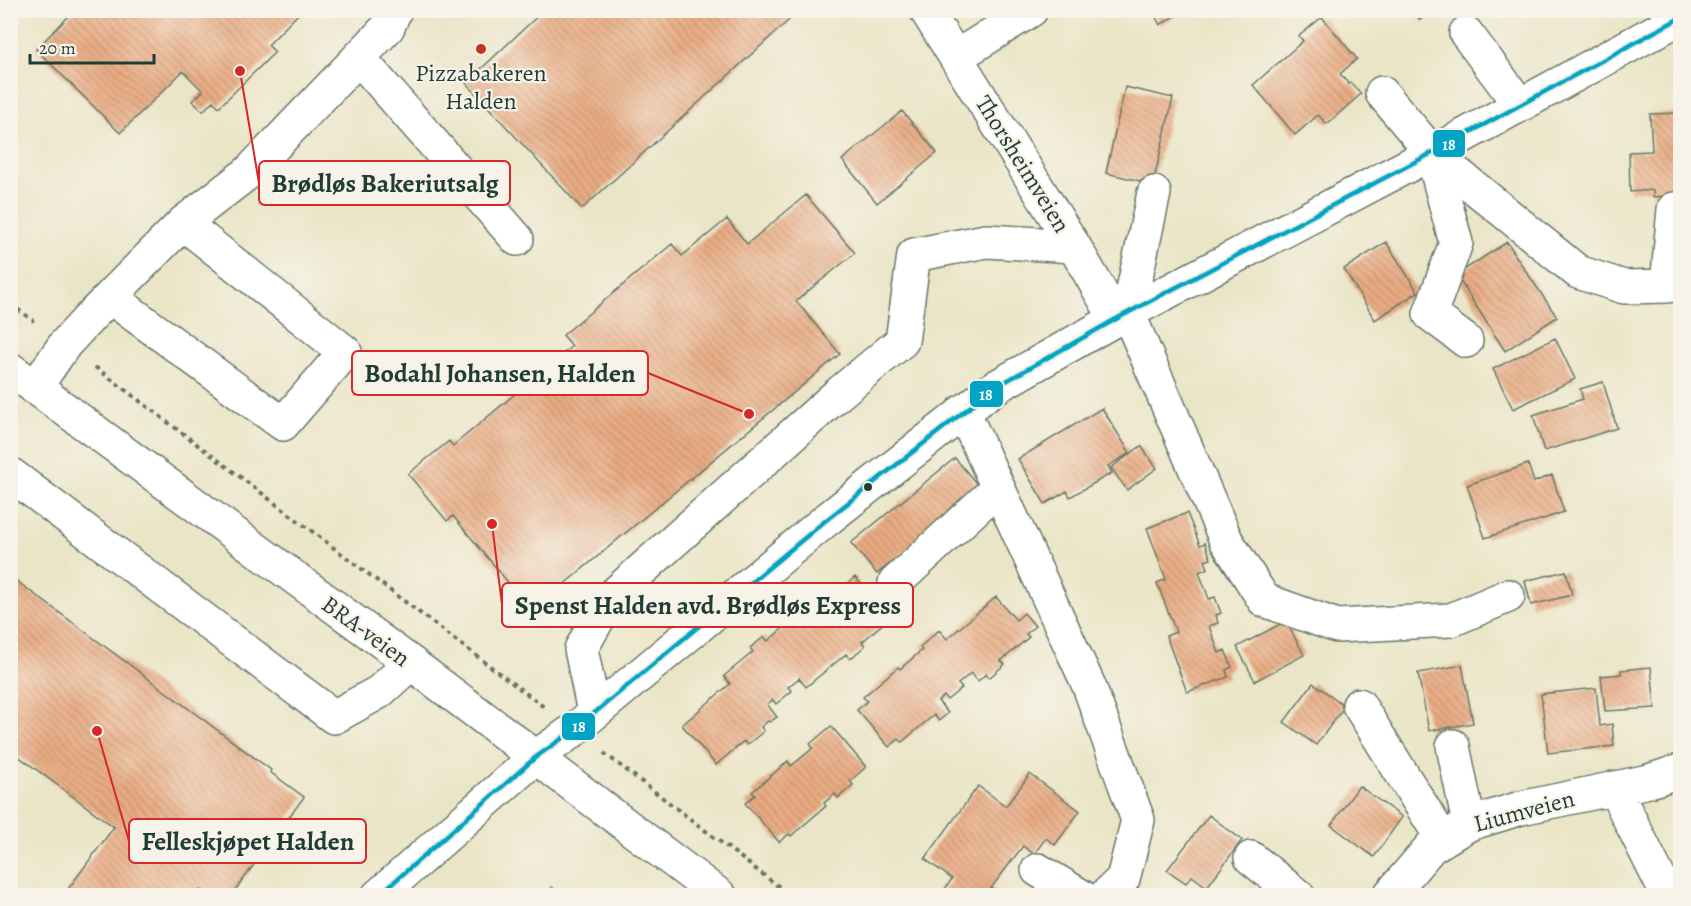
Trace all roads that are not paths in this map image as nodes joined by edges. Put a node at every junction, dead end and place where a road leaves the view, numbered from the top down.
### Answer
1 (395, 10) edge
2 (926, 10) edge
3 (1031, 10) edge
4 (1680, 18) edge
5 (1466, 33) dead end
6 (956, 57) junction
7 (359, 58) junction
8 (1382, 93) dead end
9 (1520, 105) junction
10 (1432, 153) junction
11 (1154, 194) dead end
12 (1674, 209) dead end
13 (183, 223) junction
14 (517, 239) dead end
15 (1074, 246) junction
16 (1674, 285) edge
17 (110, 297) junction
18 (1122, 316) junction
19 (1466, 341) dead end
20 (23, 378) edge
21 (963, 411) junction
22 (10, 474) edge
23 (998, 488) junction
24 (895, 583) dead end
25 (1509, 596) dead end
26 (411, 663) junction
27 (1359, 705) dead end
28 (584, 721) junction
29 (1453, 746) dead end
30 (536, 757) junction
31 (1680, 771) edge
32 (1614, 788) junction
33 (1456, 832) junction
34 (1251, 858) dead end
35 (1038, 870) dead end
36 (1661, 882) dead end
37 (378, 896) edge
38 (720, 896) edge
39 (1081, 896) edge
40 (1105, 896) edge
41 (1298, 896) edge
42 (1389, 896) edge

1 - 7 street
2 - 6 street, Thorsheimveien
3 - 6 street
4 - 9 street
5 - 9 street
6 - 15 street, Thorsheimveien
7 - 13 street
7 - 14 street
8 - 10 street
9 - 10 street
10 - 16 street
10 - 18 street
10 - 19 street
11 - 18 street
12 - 16 street
13 - 17 street
13 - 17 street
15 - 18 street, Thorsheimveien
15 - 28 street
17 - 20 street
18 - 21 street
18 - 25 street, Thorsheimveien
20 - 26 street, BRA-veien
21 - 23 street
21 - 28 street
22 - 26 street
23 - 24 street
23 - 40 street
26 - 30 street, BRA-veien
27 - 33 street
28 - 30 street
29 - 33 street
30 - 37 street
30 - 38 street, BRA-veien
31 - 32 street, Liumveien
32 - 33 street, Liumveien
32 - 36 street
33 - 42 street, Liumveien
34 - 41 street
35 - 39 street

